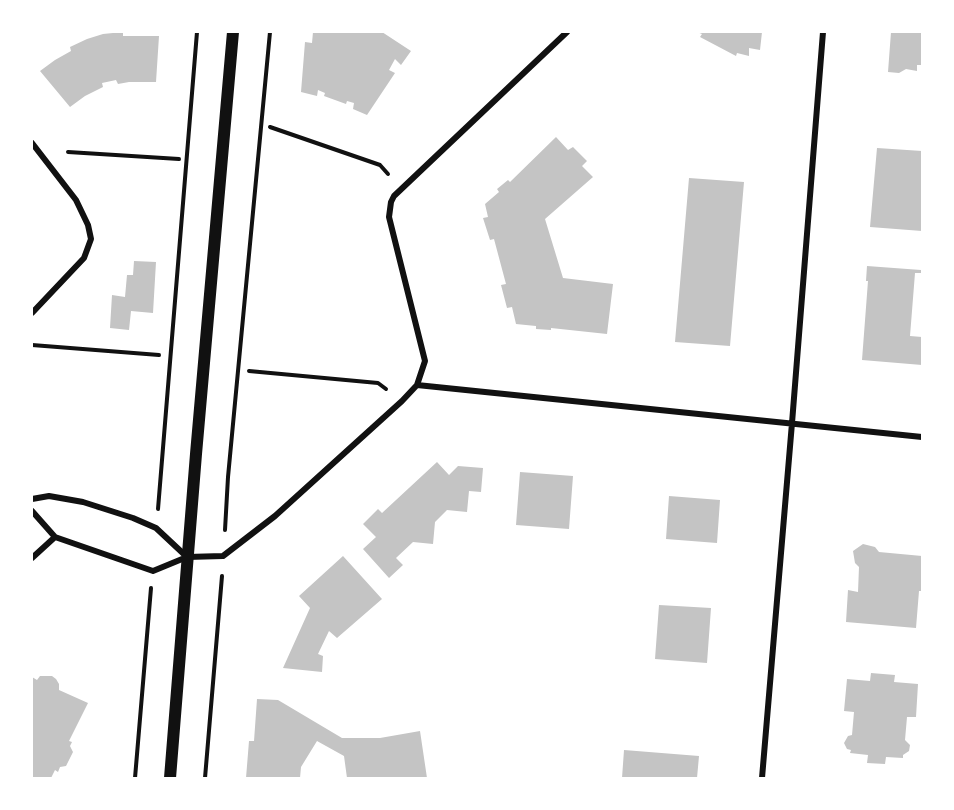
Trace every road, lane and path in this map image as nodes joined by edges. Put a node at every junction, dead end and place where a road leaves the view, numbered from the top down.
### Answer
1 (197, 32) edge
2 (233, 32) edge
3 (270, 32) edge
4 (567, 32) edge
5 (823, 32) edge
6 (270, 127) dead end
7 (32, 143) edge
8 (68, 152) dead end
9 (179, 159) dead end
10 (388, 174) dead end
11 (32, 313) edge
12 (32, 345) edge
13 (159, 355) dead end
14 (249, 371) dead end
15 (417, 385) junction
16 (387, 390) dead end
17 (792, 423) junction
18 (922, 437) edge
19 (161, 471) dead end
20 (228, 477) dead end
21 (32, 500) edge
22 (32, 511) edge
23 (55, 537) junction
24 (187, 557) junction
25 (32, 558) edge
26 (149, 618) dead end
27 (218, 624) dead end
28 (135, 778) edge
29 (170, 778) edge
30 (206, 778) edge
31 (762, 778) edge

1 - 19 path
2 - 24 main road
3 - 20 path
4 - 15 street
5 - 17 street
6 - 10 path
7 - 11 street
8 - 9 path
12 - 13 path
14 - 16 path
15 - 17 street
15 - 24 street
17 - 18 street
17 - 31 street
21 - 24 street
22 - 23 street
23 - 24 street
23 - 25 street
24 - 29 main road
26 - 28 path
27 - 30 path

